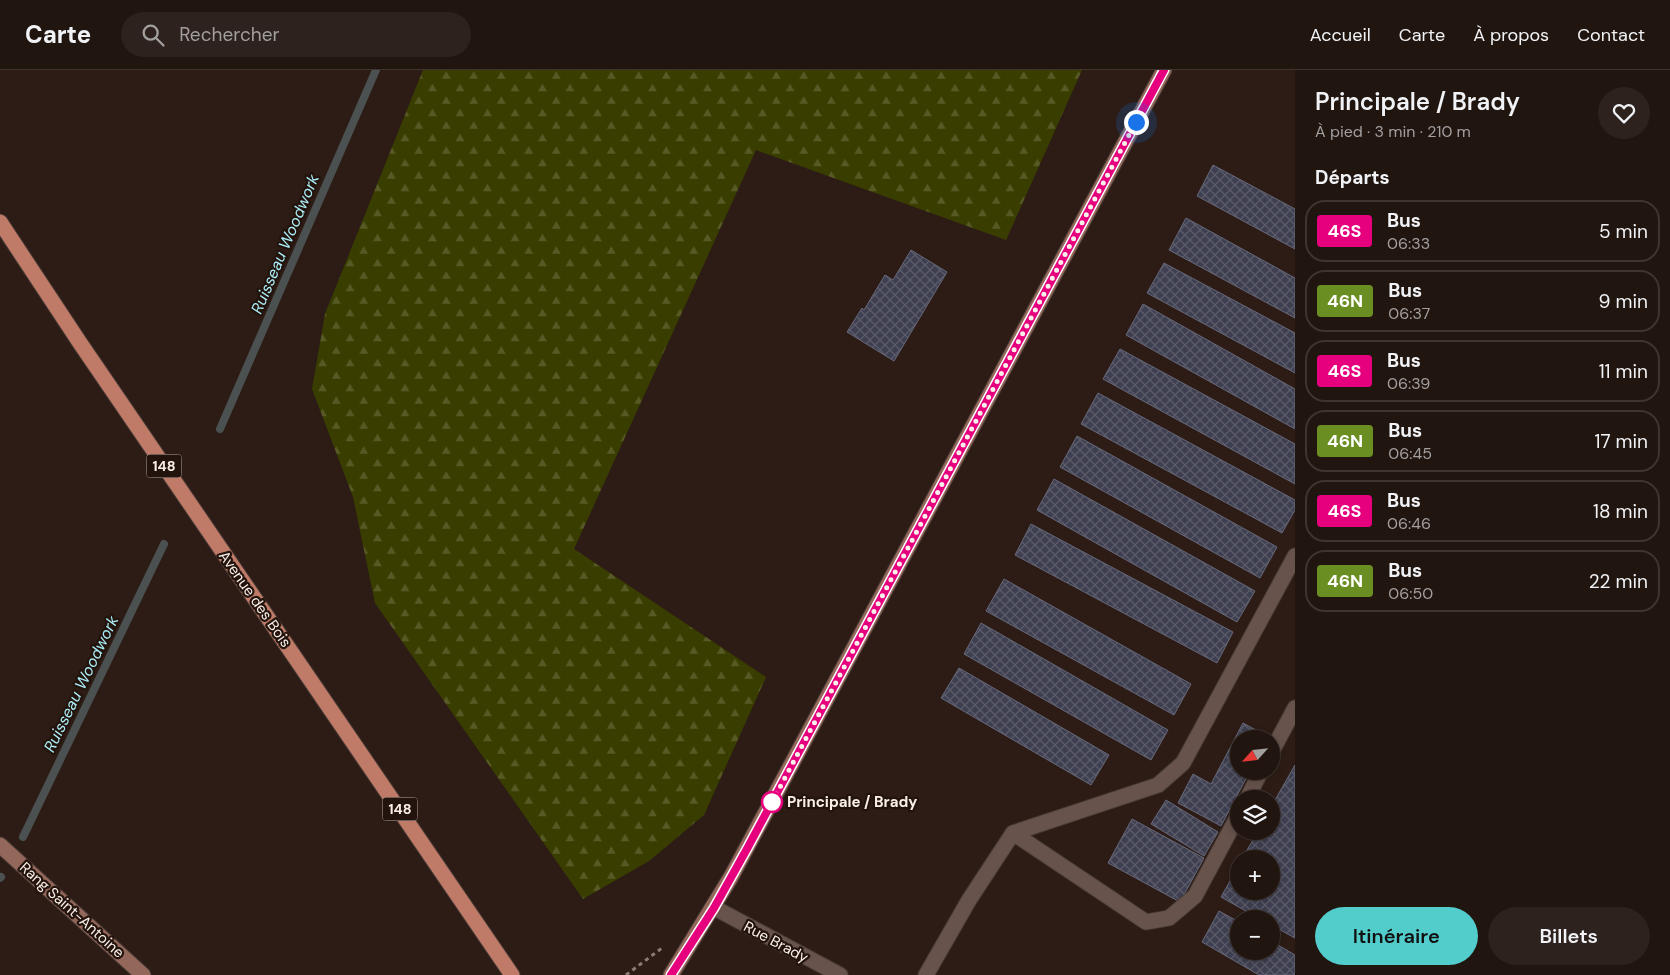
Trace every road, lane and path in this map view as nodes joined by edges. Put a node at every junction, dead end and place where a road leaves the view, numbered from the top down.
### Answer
1 (1164, 70) edge
2 (0, 222) edge
3 (1295, 556) edge
4 (1295, 708) edge
5 (1280, 736) edge
6 (1230, 831) edge
7 (1013, 833) junction
8 (0, 846) edge
9 (714, 908) junction
10 (143, 975) edge
11 (512, 975) edge
12 (671, 975) edge
13 (840, 975) edge
14 (926, 975) edge

1 - 9 street
2 - 11 main road, Avenue des Bois / 148
3 - 7 street
4 - 5 street
6 - 7 street
7 - 14 street
8 - 10 street, Rang Saint-Antoine
9 - 12 street
9 - 13 street, Rue Brady

